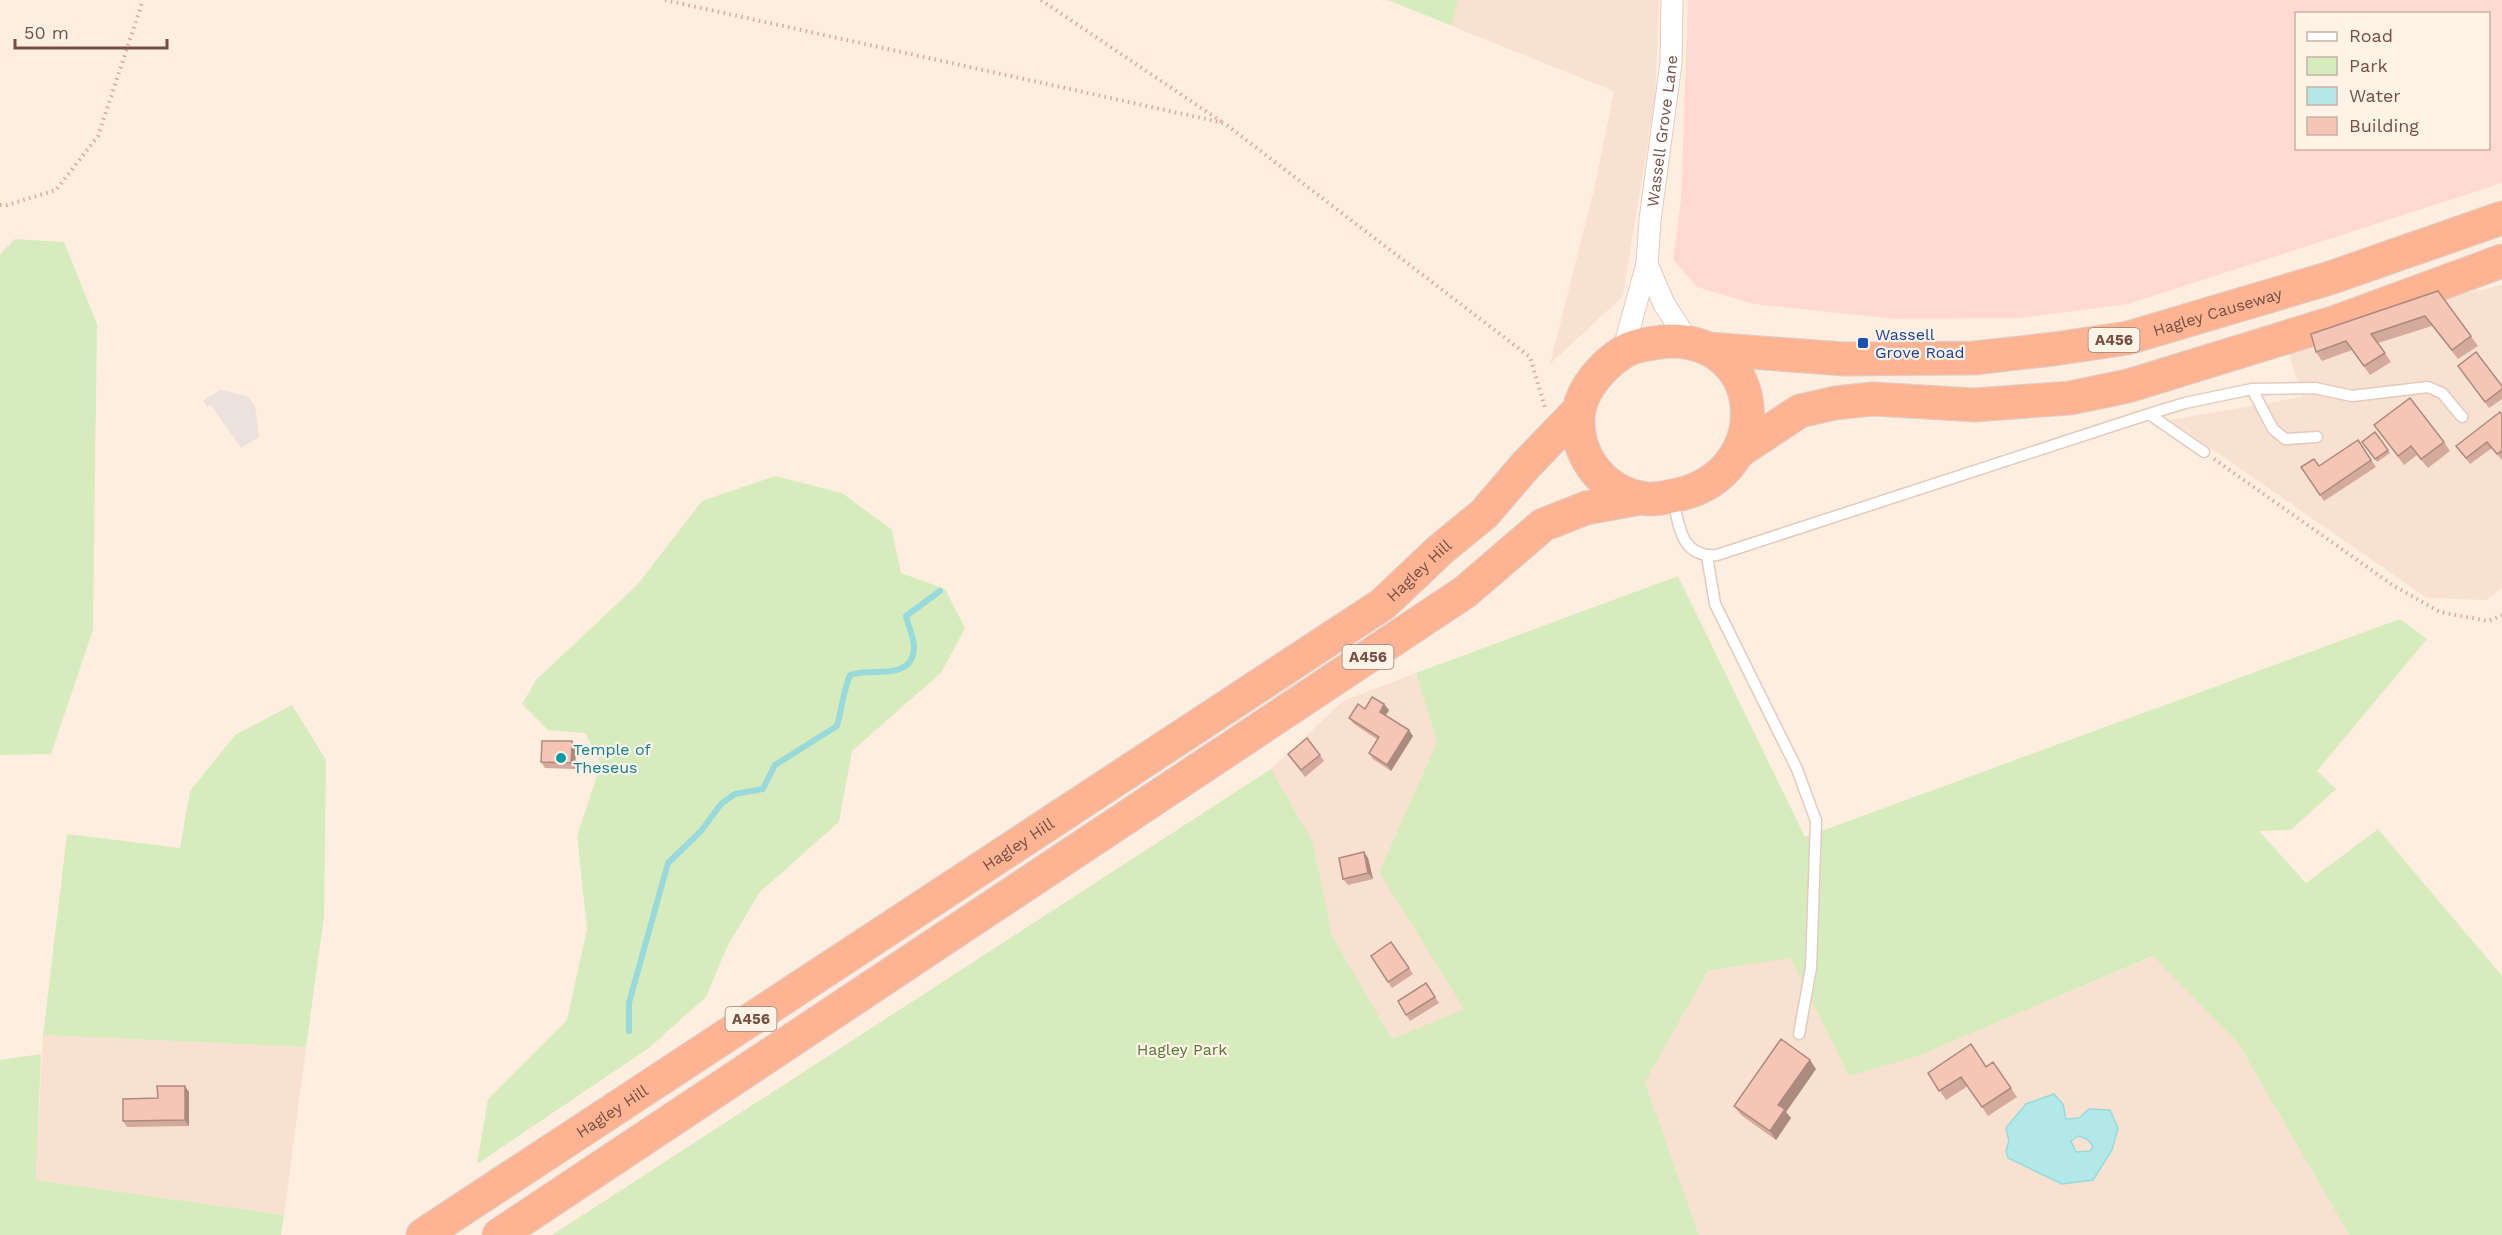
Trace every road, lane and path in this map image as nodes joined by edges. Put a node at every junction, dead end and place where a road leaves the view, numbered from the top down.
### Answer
1 (143, 0) edge
2 (665, 0) edge
3 (1041, 0) edge
4 (1672, 0) edge
5 (1224, 123) junction
6 (0, 205) edge
7 (2502, 218) edge
8 (2502, 261) edge
9 (1647, 264) junction
10 (1699, 345) junction
11 (1623, 351) junction
12 (2252, 389) junction
13 (1580, 410) junction
14 (2149, 414) junction
15 (2462, 417) dead end
16 (1554, 437) junction
17 (2317, 437) dead end
18 (1738, 452) junction
19 (2204, 452) joint
20 (1656, 497) junction
21 (1707, 555) junction
22 (2502, 615) edge
23 (1799, 1034) dead end
24 (423, 1235) edge
25 (499, 1235) edge

1 - 6 path
2 - 5 path
3 - 5 path
4 - 9 street, Wassell Grove Lane
5 - 16 path
7 - 10 highway, Hagley Causeway / A456
8 - 18 highway
9 - 10 street, Wassell Grove Lane
9 - 11 street, Wassell Grove Lane
10 - 11 highway
10 - 18 highway
11 - 13 highway
12 - 14 lane
12 - 15 lane
12 - 17 lane
13 - 16 highway, Hagley Hill / A456
13 - 20 highway
14 - 19 lane
14 - 21 lane
16 - 24 highway, Hagley Hill / A456
18 - 20 highway
19 - 22 path
20 - 21 lane
20 - 25 highway, A456
21 - 23 lane

